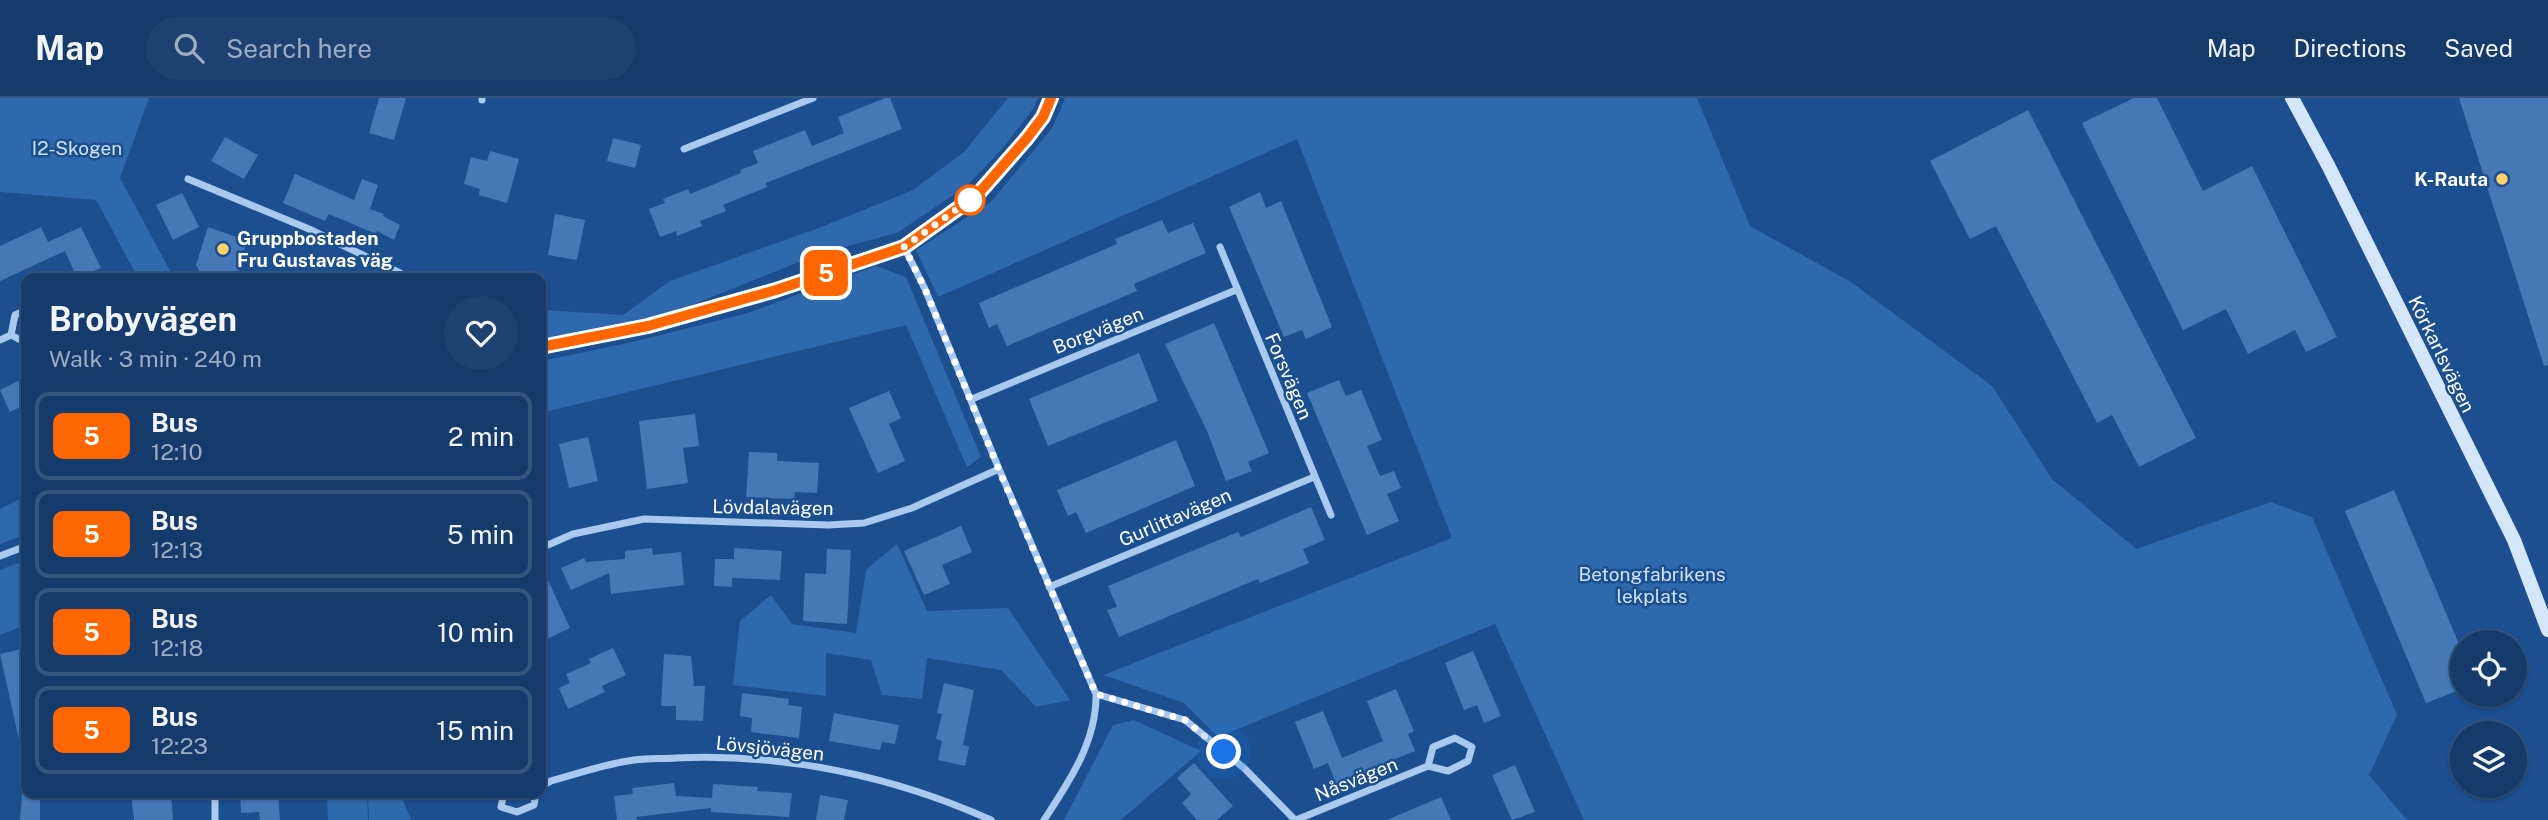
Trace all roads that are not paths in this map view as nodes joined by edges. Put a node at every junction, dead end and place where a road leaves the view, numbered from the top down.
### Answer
1 (813, 98) edge
2 (1051, 98) edge
3 (2292, 98) edge
4 (684, 149) dead end
5 (188, 179) dead end
6 (904, 247) junction
7 (1220, 247) dead end
8 (400, 273) edge
9 (1236, 290) junction
10 (21, 312) edge
11 (11, 335) junction
12 (0, 340) edge
13 (21, 341) edge
14 (546, 346) edge
15 (972, 400) junction
16 (999, 470) junction
17 (1314, 477) junction
18 (1331, 515) dead end
19 (546, 546) edge
20 (21, 548) edge
21 (0, 556) edge
22 (1049, 587) junction
23 (2548, 630) edge
24 (1096, 694) junction
25 (1428, 766) junction
26 (546, 784) edge
27 (215, 798) edge
28 (503, 798) edge
29 (535, 798) edge
30 (215, 820) edge
31 (992, 820) edge
32 (1044, 820) edge
33 (1296, 820) edge

1 - 4 street
2 - 6 street
3 - 23 street, Körkarlsvägen
5 - 8 street
6 - 14 street
6 - 15 street
7 - 9 street, Forsvägen
9 - 15 street, Borgvägen
9 - 17 street, Forsvägen
10 - 11 street
11 - 12 street
11 - 13 street
15 - 16 street
16 - 19 street, Lövdalavägen
16 - 22 street
17 - 18 street, Forsvägen
17 - 22 street, Gurlittavägen
20 - 21 street
22 - 24 street
24 - 32 street
24 - 33 street
25 - 25 street, Nåsvägen
25 - 33 street, Nåsvägen
26 - 31 street, Lövsjövägen
27 - 30 street
28 - 29 street

